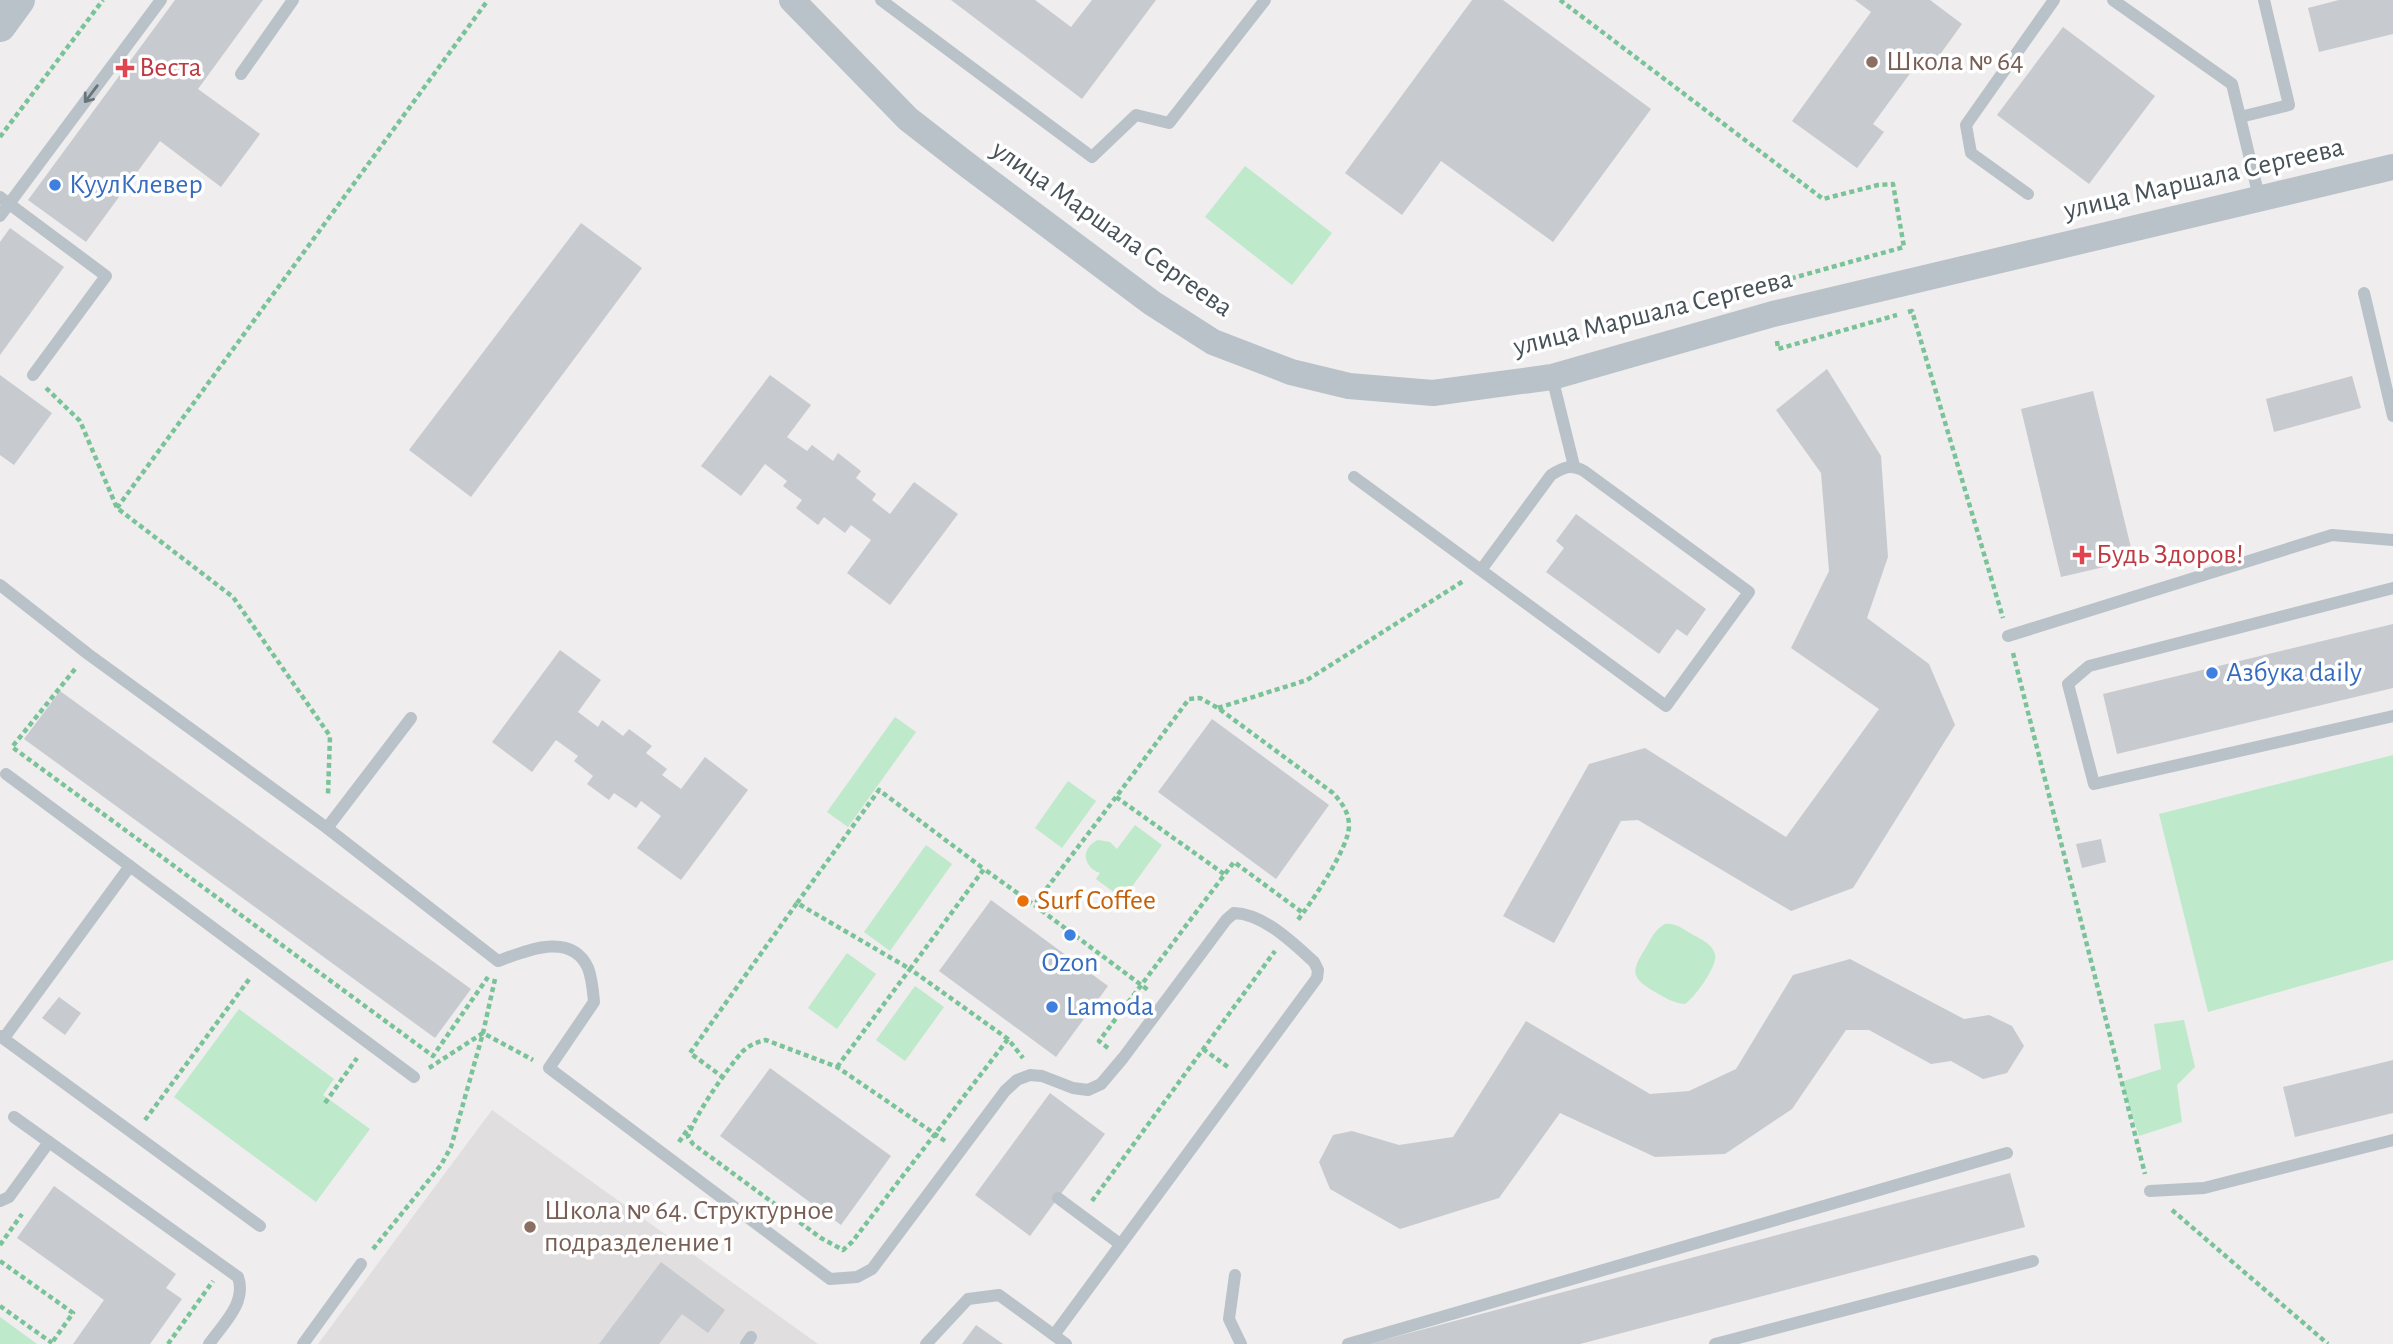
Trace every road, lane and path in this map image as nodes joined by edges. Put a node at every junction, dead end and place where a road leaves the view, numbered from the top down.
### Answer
1 (19, 0) edge
2 (103, 0) edge
3 (161, 0) edge
4 (293, 0) edge
5 (488, 0) edge
6 (792, 0) edge
7 (881, 0) edge
8 (1265, 0) edge
9 (1560, 0) edge
10 (2054, 0) edge
11 (2113, 0) edge
12 (2264, 0) edge
13 (0, 26) edge
14 (241, 74) dead end
15 (2240, 117) junction
16 (2, 130) edge
17 (0, 137) edge
18 (2393, 167) edge
19 (2028, 194) dead end
20 (2259, 197) junction
21 (5, 200) edge
22 (0, 216) edge
23 (1780, 282) dead end
24 (2364, 293) dead end
25 (1777, 341) dead end
26 (33, 375) joint
27 (1552, 377) junction
28 (2393, 416) edge
29 (1574, 466) junction
30 (1354, 477) dead end
31 (117, 508) junction
32 (2393, 540) edge
33 (1481, 570) junction
34 (0, 584) edge
35 (2393, 588) edge
36 (2008, 636) junction
37 (88, 654) junction
38 (1218, 708) junction
39 (2393, 716) edge
40 (411, 718) dead end
41 (6, 774) dead end
42 (1116, 797) junction
43 (327, 828) junction
44 (130, 866) junction
45 (984, 869) junction
46 (1224, 874) junction
47 (797, 903) junction
48 (1034, 905) junction
49 (1303, 913) junction
50 (1284, 938) junction
51 (498, 961) junction
52 (261, 963) junction
53 (910, 969) junction
54 (1140, 985) junction
55 (1165, 1003) junction
56 (483, 1033) junction
57 (2, 1037) edge
58 (1008, 1039) junction
59 (1099, 1041) dead end
60 (368, 1043) junction
61 (1203, 1049) junction
62 (1021, 1054) dead end
63 (837, 1067) junction
64 (549, 1068) junction
65 (414, 1077) joint
66 (724, 1078) junction
67 (1242, 1078) junction
68 (325, 1103) dead end
69 (14, 1116) dead end
70 (934, 1134) junction
71 (135, 1135) junction
72 (2393, 1140) edge
73 (49, 1142) junction
74 (2007, 1153) dead end
75 (2150, 1191) junction
76 (1058, 1198) dead end
77 (5, 1199) edge
78 (0, 1210) edge
79 (1082, 1215) junction
80 (260, 1226) dead end
81 (1120, 1244) junction
82 (2033, 1261) dead end
83 (3, 1263) edge
84 (361, 1264) joint
85 (0, 1272) edge
86 (1235, 1275) dead end
87 (213, 1281) dead end
88 (0, 1306) edge
89 (1055, 1335) junction
90 (51, 1343) edge
91 (168, 1344) edge
92 (209, 1344) edge
93 (303, 1344) edge
94 (926, 1344) edge
95 (1066, 1344) edge
96 (1241, 1344) edge
97 (1348, 1344) edge
98 (1715, 1344) edge
99 (2328, 1344) edge

1 - 13 street
2 - 16 path
3 -> 21 lane
4 - 14 lane
5 - 31 path
6 - 27 street, улица Маршала Сергеева
7 - 8 lane
9 - 23 path
10 - 19 lane
11 - 15 lane
12 - 15 lane
15 - 20 lane
16 - 17 path
18 - 20 street, улица Маршала Сергеева
20 - 27 street, улица Маршала Сергеева
21 - 22 lane
21 - 26 lane
24 - 28 lane
25 - 36 path
26 - 31 path
27 - 29 lane
29 - 33 lane
29 - 33 lane
30 - 33 lane
31 - 43 path
32 - 36 lane
33 - 38 path
34 - 37 lane
35 - 39 lane
36 - 75 path
37 - 43 lane
37 - 51 path
38 - 42 path
38 - 49 path
40 - 43 lane
41 - 44 lane
42 - 46 path
42 - 48 path
43 - 51 lane
44 - 52 lane
44 - 57 lane
45 - 47 path
45 - 48 path
45 - 53 path
46 - 49 path
46 - 54 path
47 - 53 path
47 - 66 path
48 - 54 path
49 - 50 path
50 - 55 lane
50 - 61 path
50 - 67 lane
51 - 56 path
51 - 64 lane
52 - 60 lane
52 - 71 path
53 - 58 path
53 - 63 path
54 - 55 path
54 - 59 path
55 - 64 lane
56 - 64 path
56 - 65 path
56 - 84 path
57 - 71 lane
58 - 62 path
58 - 70 path
60 - 65 lane
60 - 68 path
61 - 67 path
61 - 79 path
63 - 66 path
63 - 70 path
66 - 70 path
67 - 81 lane
69 - 73 lane
71 - 80 lane
72 - 75 lane
73 - 77 lane
73 - 92 lane
74 - 97 lane
75 - 99 path
76 - 79 lane
77 - 78 lane
79 - 81 lane
81 - 89 lane
82 - 98 lane
83 - 85 path
83 - 90 path
84 - 93 lane
86 - 96 lane
87 - 91 path
88 - 90 path
89 - 94 lane
89 - 95 lane

